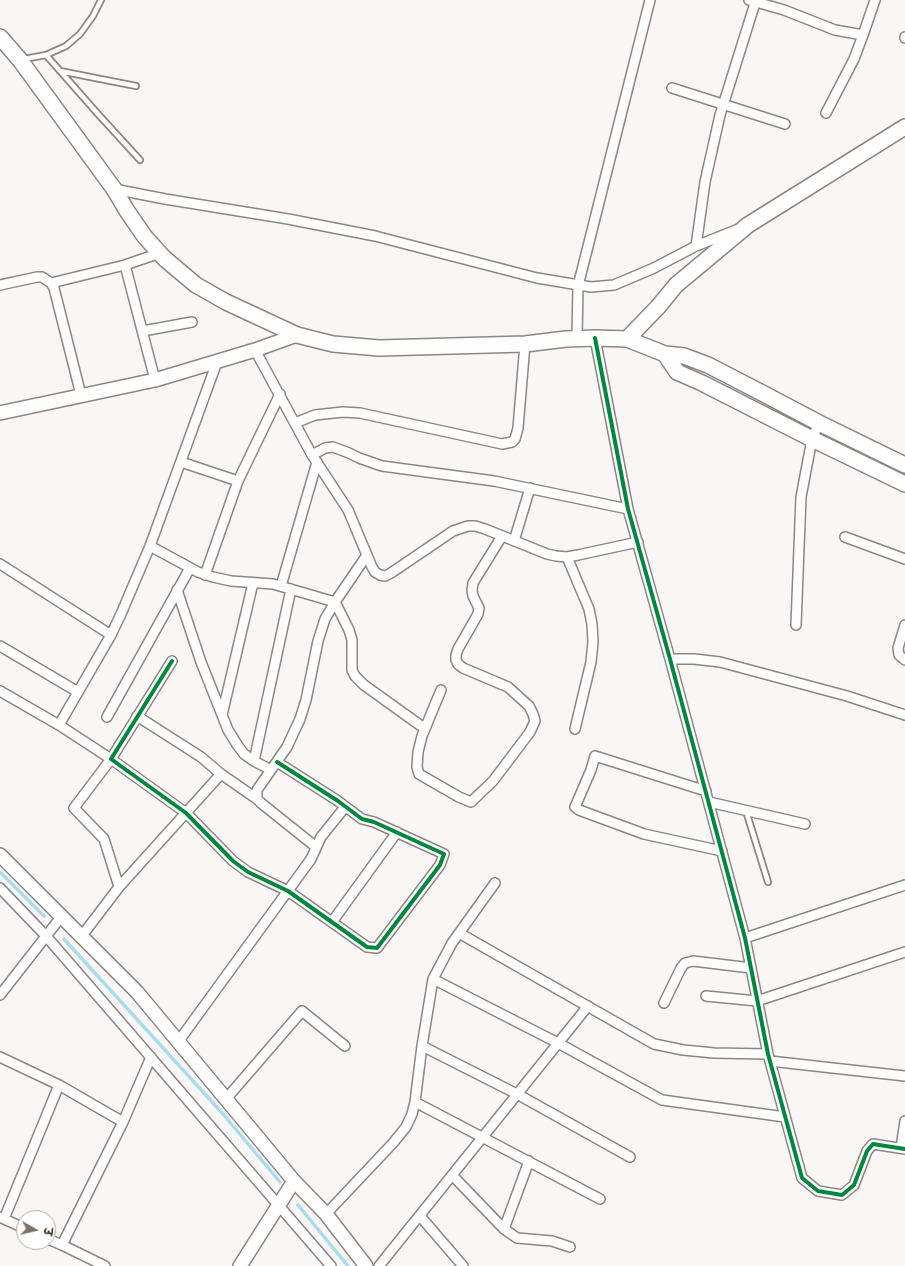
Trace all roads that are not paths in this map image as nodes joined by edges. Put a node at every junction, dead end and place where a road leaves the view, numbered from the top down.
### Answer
1 (101, 0) edge
2 (650, 0) edge
3 (875, 0) edge
4 (754, 1) edge
5 (863, 35) junction
6 (0, 37) edge
7 (46, 55) junction
8 (20, 60) junction
9 (60, 71) junction
10 (136, 86) dead end
11 (672, 88) dead end
12 (723, 104) junction
13 (826, 113) dead end
14 (785, 124) dead end
15 (905, 127) edge
16 (140, 160) dead end
17 (114, 189) junction
18 (748, 225) junction
19 (696, 246) junction
20 (160, 253) junction
21 (126, 265) junction
22 (51, 283) junction
23 (0, 285) edge
24 (578, 286) junction
25 (192, 322) dead end
26 (142, 331) junction
27 (297, 335) junction
28 (577, 338) junction
29 (595, 338) junction
30 (627, 339) junction
31 (526, 344) junction
32 (255, 350) junction
33 (665, 354) junction
34 (217, 362) junction
35 (155, 380) junction
36 (280, 394) junction
37 (81, 395) junction
38 (0, 413) edge
39 (295, 423) junction
40 (819, 423) junction
41 (812, 439) junction
42 (315, 459) junction
43 (181, 462) junction
44 (905, 465) edge
45 (238, 481) junction
46 (905, 484) edge
47 (530, 488) junction
48 (628, 509) junction
49 (502, 536) junction
50 (845, 538) dead end
51 (514, 541) junction
52 (638, 542) junction
53 (150, 546) junction
54 (367, 555) junction
55 (567, 557) junction
56 (905, 559) edge
57 (0, 564) edge
58 (190, 568) junction
59 (204, 574) junction
60 (253, 583) junction
61 (281, 586) junction
62 (291, 589) junction
63 (177, 590) junction
64 (335, 602) junction
65 (796, 625) dead end
66 (905, 625) edge
67 (111, 635) junction
68 (0, 646) edge
69 (670, 659) junction
70 (905, 660) edge
71 (172, 661) dead end
72 (441, 690) dead end
73 (0, 691) edge
74 (78, 692) junction
75 (222, 714) junction
76 (905, 715) edge
77 (138, 716) junction
78 (107, 717) dead end
79 (59, 725) junction
80 (424, 728) junction
81 (575, 729) dead end
82 (111, 759) junction
83 (254, 761) junction
84 (277, 762) junction
85 (271, 770) junction
86 (221, 774) junction
87 (706, 790) junction
88 (257, 799) junction
89 (709, 802) junction
90 (345, 807) junction
91 (746, 811) junction
92 (186, 813) junction
93 (805, 824) dead end
94 (397, 832) junction
95 (316, 847) junction
96 (722, 851) junction
97 (0, 855) edge
98 (768, 882) dead end
99 (495, 883) dead end
100 (905, 885) edge
101 (119, 887) junction
102 (0, 888) edge
103 (288, 891) junction
104 (61, 917) junction
105 (332, 922) junction
106 (459, 933) junction
107 (46, 936) junction
108 (81, 937) junction
109 (745, 938) junction
110 (905, 952) edge
111 (751, 968) junction
112 (433, 979) junction
113 (0, 994) edge
114 (706, 996) dead end
115 (757, 1001) junction
116 (664, 1004) dead end
117 (588, 1006) junction
118 (178, 1042) junction
119 (558, 1044) junction
120 (345, 1046) dead end
121 (422, 1046) junction
122 (0, 1057) edge
123 (151, 1057) junction
124 (769, 1058) junction
125 (905, 1076) edge
126 (59, 1085) junction
127 (517, 1094) junction
128 (226, 1099) junction
129 (415, 1102) junction
130 (785, 1117) junction
131 (905, 1121) edge
132 (124, 1122) junction
133 (483, 1137) junction
134 (903, 1148) edge
135 (630, 1157) dead end
136 (529, 1161) junction
137 (452, 1175) junction
138 (294, 1181) junction
139 (600, 1199) dead end
140 (279, 1204) junction
141 (326, 1214) junction
142 (420, 1216) junction
143 (2, 1218) edge
144 (16, 1224) edge
145 (504, 1229) junction
146 (56, 1242) edge
147 (62, 1245) junction
148 (570, 1247) dead end
149 (105, 1266) edge
150 (240, 1266) edge
151 (331, 1266) edge
152 (366, 1266) edge
153 (379, 1266) edge
154 (463, 1266) edge

1 - 7 lane
2 - 24 street
3 - 5 street
4 - 5 street
4 - 12 street
5 - 13 street
6 - 8 main road
7 - 8 lane
7 - 9 lane
8 - 17 main road
9 - 10 lane
9 - 16 lane
11 - 12 street
12 - 14 street
12 - 19 street
15 - 18 main road
17 - 20 main road
17 - 24 street
18 - 19 street
18 - 30 main road
19 - 24 street
20 - 21 street
20 - 27 main road
21 - 22 street
21 - 26 street
22 - 23 street
22 - 37 street
24 - 28 street
25 - 26 street
26 - 35 street
27 - 31 main road
27 - 32 main road
28 - 29 main road
28 - 31 main road
29 - 30 main road
29 - 48 street
30 - 33 main road
31 - 39 street
32 - 34 main road
32 - 36 street
33 - 40 main road
33 - 41 main road
34 - 35 main road
34 - 43 street
35 - 37 main road
36 - 39 street
36 - 45 street
37 - 38 main road
39 - 42 street
40 - 41 street
40 - 44 main road
41 - 46 main road
41 - 65 street
42 - 47 street
42 - 54 street
42 - 61 street
43 - 45 street
43 - 53 street
45 - 59 street
47 - 48 street
47 - 51 street
48 - 52 street
49 - 51 street
49 - 54 street
49 - 80 street
50 - 56 street
51 - 55 street
52 - 55 street
52 - 69 street
53 - 58 street
53 - 67 street
54 - 64 street
55 - 81 street
57 - 67 street
58 - 59 street
58 - 63 street
59 - 60 street
60 - 61 street
60 - 75 street
61 - 62 street
62 - 64 street
62 - 83 street
63 - 75 street
63 - 78 street
64 - 80 street
64 - 84 street
66 - 70 street
67 - 74 street
68 - 74 street
69 - 76 street
69 - 87 street
71 - 77 street
72 - 80 street
73 - 79 street
74 - 79 street
75 - 83 street
77 - 82 street
77 - 86 street
79 - 82 street
82 - 92 street
82 - 101 street
83 - 85 street
84 - 85 street
84 - 90 street
85 - 88 street
86 - 88 street
86 - 92 street
87 - 89 street
87 - 96 street
88 - 95 street
89 - 91 street
89 - 96 street
90 - 94 street
90 - 95 street
91 - 93 street
91 - 98 lane
92 - 101 street
92 - 103 street
94 - 105 street
94 - 105 street
95 - 103 street
96 - 109 street
97 - 104 main road
99 - 106 street
100 - 109 street
101 - 108 street
102 - 107 street
103 - 105 street
103 - 118 street
104 - 107 street
104 - 108 main road
106 - 112 street
106 - 117 street
107 - 113 street
107 - 123 street
108 - 118 main road
109 - 111 street
110 - 115 street
111 - 115 street
111 - 116 street
112 - 119 street
112 - 121 street
114 - 115 street
115 - 124 street
117 - 119 street
117 - 124 street
118 - 128 main road
119 - 127 street
119 - 130 street
120 - 128 street
121 - 127 street
121 - 129 street
122 - 126 street
123 - 132 street
123 - 140 street
124 - 125 street
124 - 130 street
126 - 132 street
126 - 143 street
127 - 133 street
127 - 135 street
128 - 138 main road
129 - 133 street
129 - 141 street
130 - 134 street
131 - 134 street
132 - 147 street
133 - 136 street
133 - 137 street
136 - 139 street
136 - 145 street
137 - 142 street
137 - 145 street
138 - 140 main road
138 - 141 main road
140 - 150 main road
140 - 151 street
141 - 152 main road
142 - 153 street
142 - 154 street
143 - 144 street
145 - 148 street
146 - 147 street
147 - 149 street

